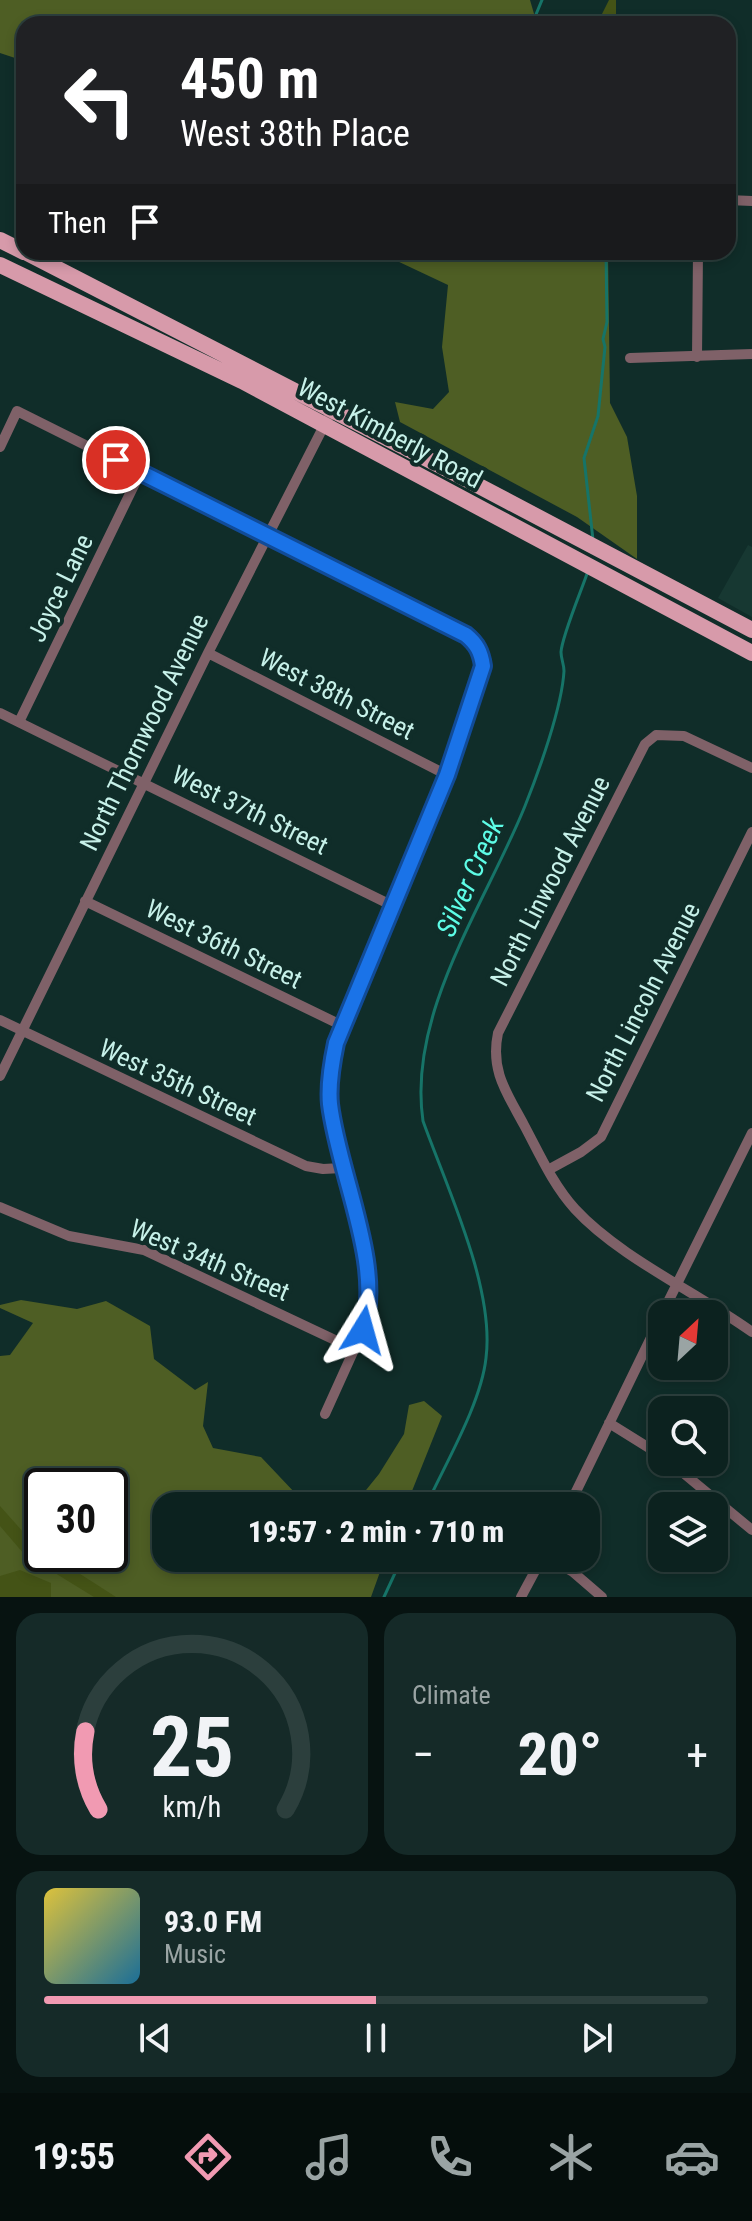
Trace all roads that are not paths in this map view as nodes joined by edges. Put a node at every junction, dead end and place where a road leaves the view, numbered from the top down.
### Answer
1 (39, 260) edge
2 (698, 260) edge
3 (0, 265) edge
4 (752, 354) edge
5 (697, 357) junction
6 (630, 358) dead end
7 (328, 417) junction
8 (0, 447) edge
9 (140, 473) junction
10 (268, 536) junction
11 (752, 630) edge
12 (208, 653) junction
13 (752, 653) edge
14 (0, 713) edge
15 (19, 722) junction
16 (752, 768) edge
17 (447, 775) junction
18 (144, 782) junction
19 (752, 832) edge
20 (85, 901) junction
21 (393, 906) junction
22 (0, 1020) edge
23 (343, 1026) junction
24 (22, 1031) junction
25 (0, 1076) edge
26 (752, 1133) edge
27 (342, 1168) junction
28 (548, 1170) junction
29 (0, 1207) edge
30 (677, 1283) junction
31 (669, 1300) edge
32 (752, 1332) edge
33 (648, 1343) edge
34 (354, 1349) junction
35 (325, 1414) dead end
36 (609, 1423) junction
37 (648, 1447) edge
38 (687, 1476) edge
39 (576, 1492) edge
40 (752, 1530) edge
41 (534, 1572) edge
42 (573, 1572) edge
43 (521, 1597) edge
44 (602, 1597) edge

1 - 7 main road, West Kimberly Road
2 - 5 street
3 - 7 main road, West Kimberly Road
4 - 5 street
5 - 6 street
7 - 10 street, North Thornwood Avenue
7 - 11 main road, West Kimberly Road
7 - 13 main road, West Kimberly Road
8 - 9 street
9 - 10 street
9 - 15 street, Joyce Lane
10 - 12 street, North Thornwood Avenue
10 - 17 street
12 - 17 street, West 38th Street
12 - 18 street, North Thornwood Avenue
14 - 15 street, West 37th Street
15 - 18 street, West 37th Street
16 - 28 street, North Linwood Avenue
17 - 21 street
18 - 20 street, North Thornwood Avenue
18 - 21 street, West 37th Street
19 - 28 street, North Lincoln Avenue
20 - 23 street, West 36th Street
20 - 24 street, North Thornwood Avenue
21 - 23 street
22 - 24 street, West 35th Street
23 - 27 street
24 - 25 street, North Thornwood Avenue
24 - 27 street, West 35th Street
26 - 30 street
27 - 34 street
28 - 30 street
29 - 34 street, West 34th Street
30 - 31 street
30 - 32 street
33 - 36 street
34 - 35 street
36 - 37 street
36 - 39 street
38 - 40 street
41 - 43 street
42 - 44 street

